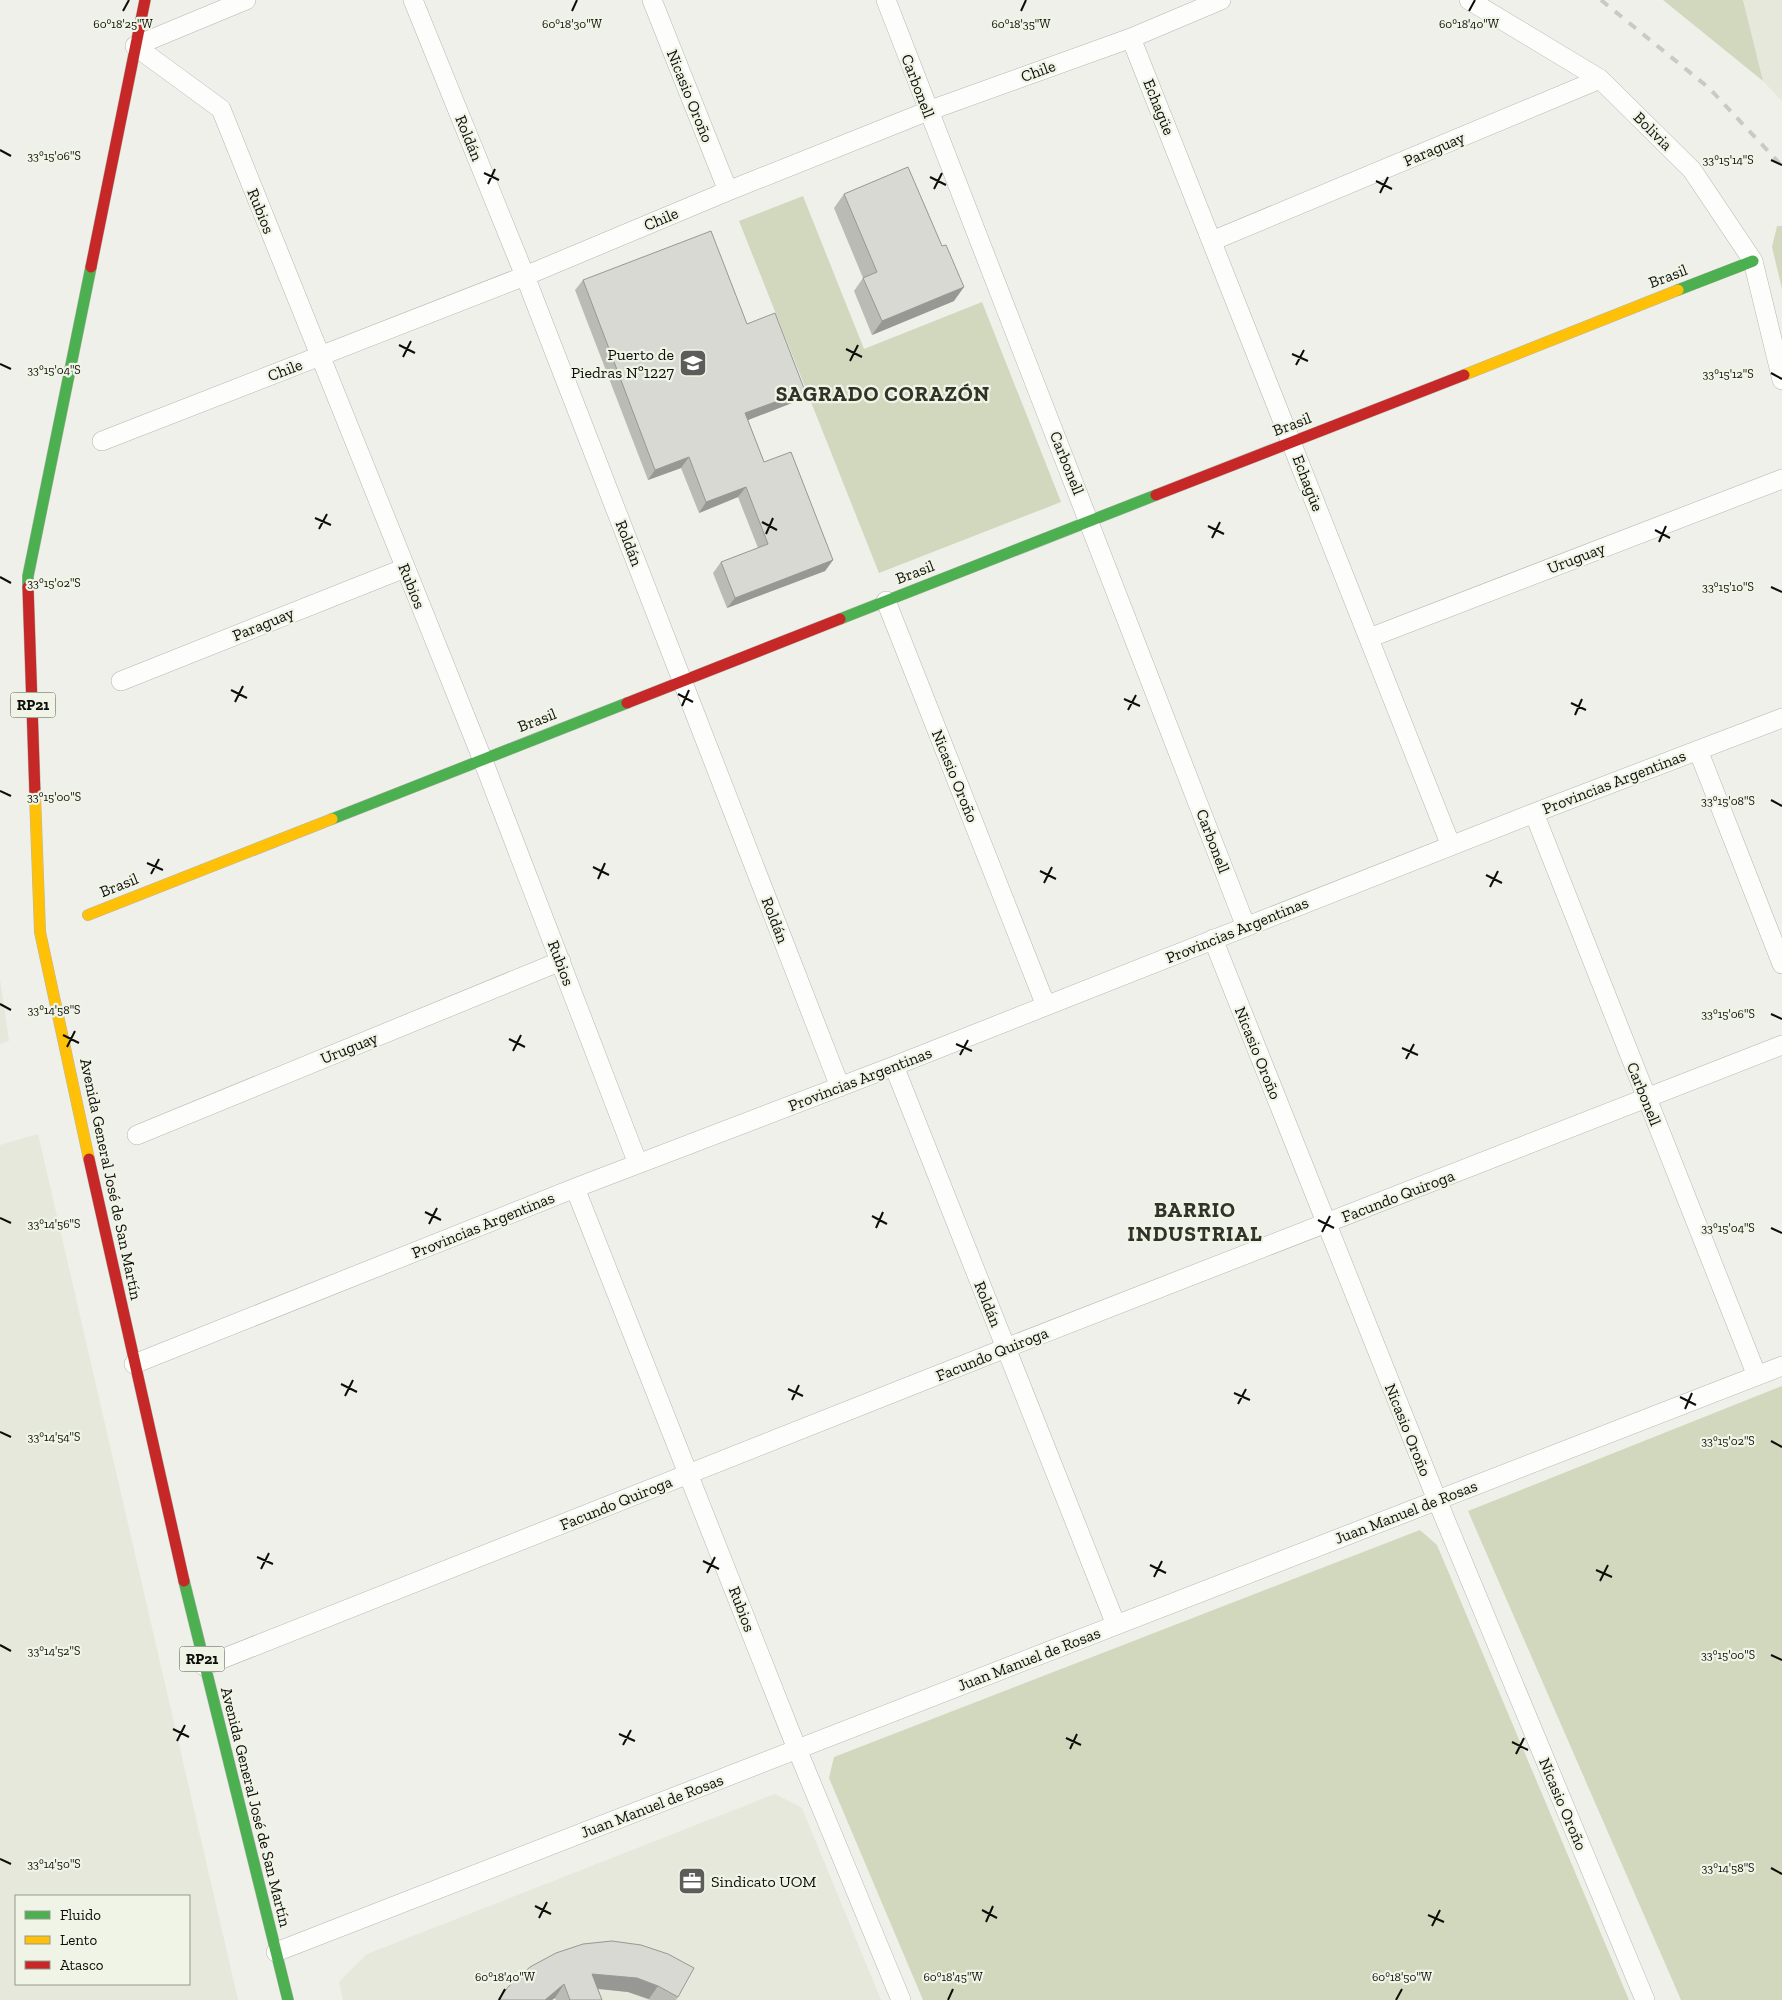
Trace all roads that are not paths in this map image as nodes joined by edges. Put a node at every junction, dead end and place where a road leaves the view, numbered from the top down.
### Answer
1 (145, 0) edge
2 (246, 0) edge
3 (413, 0) edge
4 (652, 0) edge
5 (886, 0) edge
6 (1221, 0) edge
7 (1469, 0) edge
8 (1131, 38) junction
9 (135, 46) junction
10 (1600, 79) junction
11 (928, 111) junction
12 (728, 191) junction
13 (1212, 241) junction
14 (1753, 260) junction
15 (525, 276) junction
16 (320, 356) junction
17 (1782, 380) edge
18 (102, 441) dead end
19 (1292, 442) junction
20 (1782, 478) edge
21 (1090, 521) junction
22 (405, 568) junction
23 (886, 601) junction
24 (1369, 638) junction
25 (121, 681) dead end
26 (683, 682) junction
27 (1782, 718) edge
28 (1698, 750) junction
29 (482, 758) junction
30 (1534, 812) junction
31 (1451, 846) junction
32 (88, 915) dead end
33 (1246, 926) junction
34 (1213, 939) junction
35 (561, 961) junction
36 (1782, 964) edge
37 (1046, 1006) junction
38 (1782, 1045) edge
39 (894, 1066) junction
40 (840, 1087) junction
41 (1646, 1099) junction
42 (137, 1135) dead end
43 (638, 1164) junction
44 (576, 1188) junction
45 (1326, 1224) junction
46 (1006, 1348) junction
47 (134, 1364) junction
48 (1782, 1366) edge
49 (1757, 1376) junction
50 (690, 1474) junction
51 (1436, 1500) junction
52 (1116, 1625) junction
53 (204, 1666) junction
54 (797, 1749) junction
55 (276, 1952) junction
56 (288, 2000) edge
57 (901, 2000) edge
58 (1645, 2000) edge

1 - 9 main road, Avenida General José de San Martín / RP21
2 - 9 street
3 - 15 street, Roldán
4 - 12 street, Nicasio Oroño
5 - 11 street, Carbonell
6 - 8 street, Chile
7 - 10 street, Bolivia
8 - 11 street, Chile
8 - 13 street, Echagüe
9 - 16 street, Rubios
9 - 47 main road, Avenida General José de San Martín / RP21
10 - 13 street, Paraguay
10 - 14 street, Bolivia
11 - 12 street, Chile
11 - 21 street, Carbonell
12 - 15 street, Chile
13 - 19 street, Echagüe
14 - 17 street, Bolivia
14 - 19 main road, Brasil
15 - 16 street, Chile
15 - 26 street, Roldán
16 - 18 street, Chile
16 - 22 street, Rubios
19 - 21 main road, Brasil
19 - 24 street, Echagüe
20 - 24 street, Uruguay
21 - 23 main road, Brasil
21 - 33 street, Carbonell
22 - 25 street, Paraguay
22 - 29 street, Rubios
23 - 26 main road, Brasil
23 - 37 street, Nicasio Oroño
24 - 31 street, Echagüe
26 - 29 main road, Brasil
26 - 40 street, Roldán
27 - 28 street, Provincias Argentinas
28 - 30 street, Provincias Argentinas
28 - 36 street
29 - 32 main road, Brasil
29 - 35 street, Rubios
30 - 31 street, Provincias Argentinas
30 - 41 street, Carbonell
31 - 33 street, Provincias Argentinas
33 - 34 street, Provincias Argentinas
34 - 37 street, Provincias Argentinas
34 - 45 street, Nicasio Oroño
35 - 42 street, Uruguay
35 - 43 street, Rubios
37 - 39 street, Provincias Argentinas
38 - 41 street, Facundo Quiroga
39 - 40 street, Provincias Argentinas
39 - 46 street, Roldán
40 - 43 street, Provincias Argentinas
41 - 45 street, Facundo Quiroga
41 - 49 street, Carbonell
43 - 44 street, Provincias Argentinas
44 - 47 street, Provincias Argentinas
44 - 50 street, Rubios
45 - 46 street, Facundo Quiroga
45 - 51 street, Nicasio Oroño
46 - 50 street, Facundo Quiroga
46 - 52 street, Roldán
47 - 53 main road, Avenida General José de San Martín / RP21
48 - 49 street, Juan Manuel de Rosas
49 - 51 street, Juan Manuel de Rosas
50 - 53 street, Facundo Quiroga
50 - 54 street, Rubios
51 - 52 street, Juan Manuel de Rosas
51 - 58 street, Nicasio Oroño
52 - 54 street, Juan Manuel de Rosas
53 - 55 main road, Avenida General José de San Martín / RP21
54 - 55 street, Juan Manuel de Rosas
54 - 57 street, Rubios
55 - 56 main road, Avenida General José de San Martín / RP21

